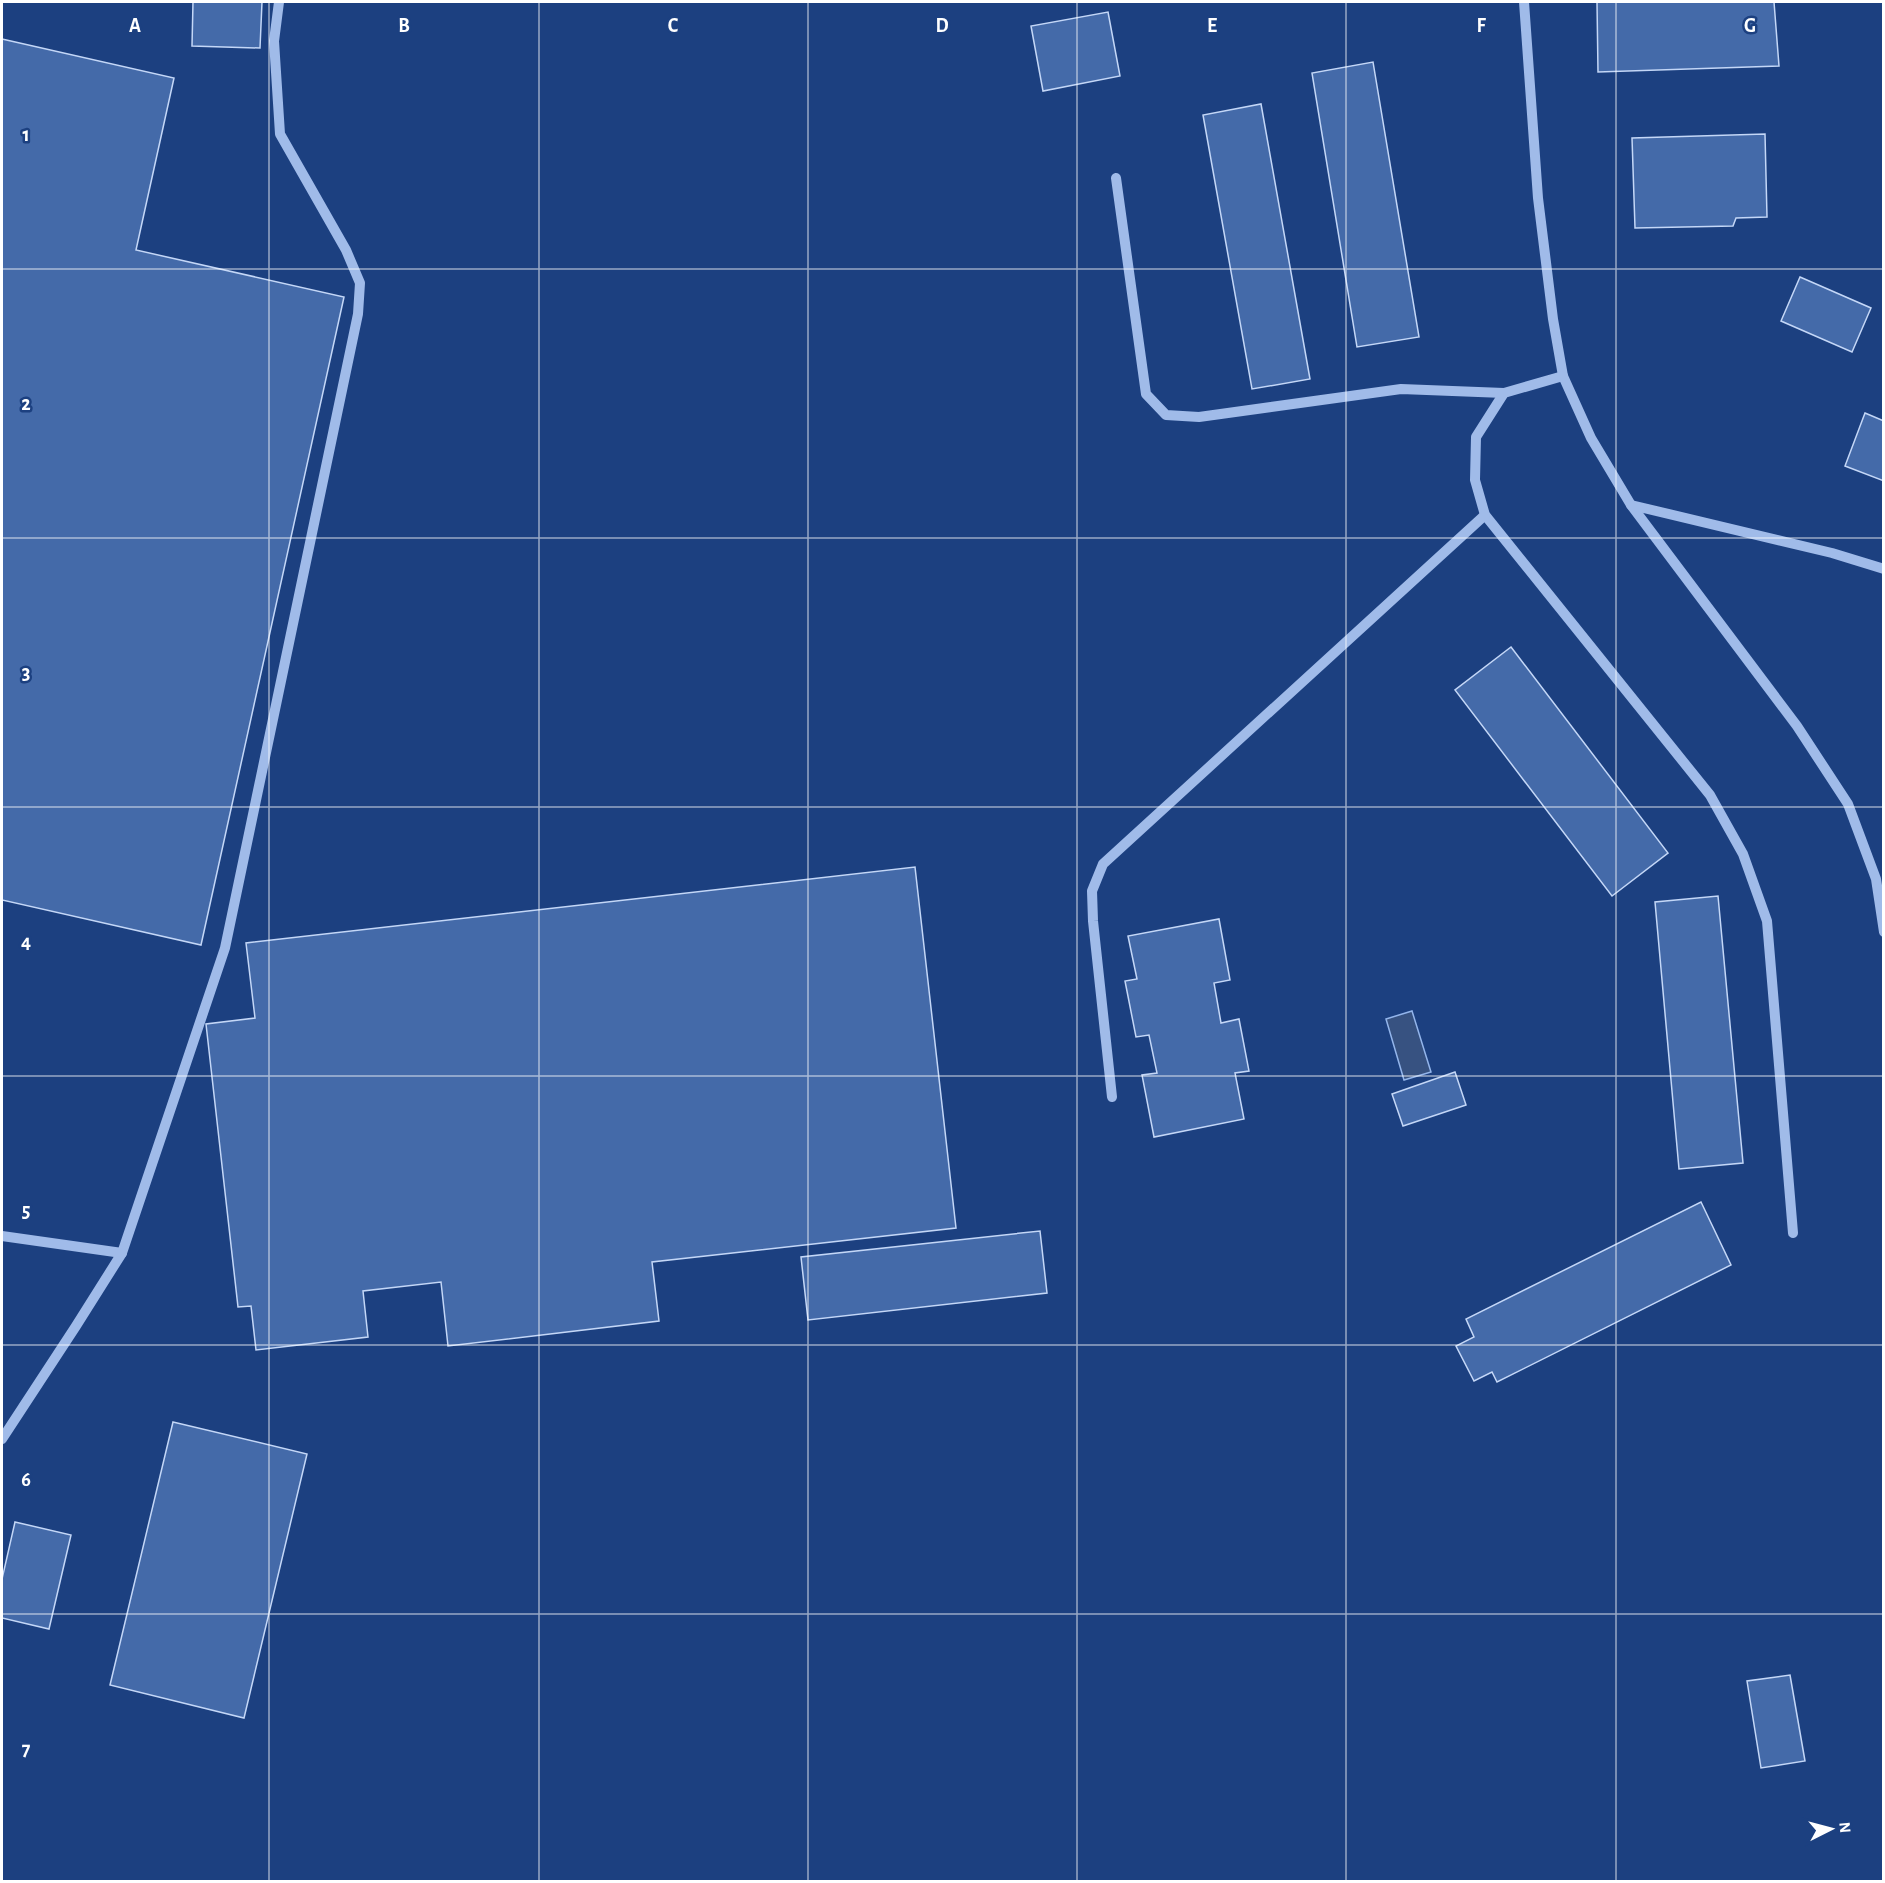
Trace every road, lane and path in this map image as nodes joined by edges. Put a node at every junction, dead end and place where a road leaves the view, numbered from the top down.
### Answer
1 (279, 2) edge
2 (1524, 2) edge
3 (1116, 178) dead end
4 (1563, 376) junction
5 (1504, 393) junction
6 (1630, 505) junction
7 (1485, 515) junction
8 (1884, 569) edge
9 (1884, 932) edge
10 (1112, 1097) dead end
11 (1793, 1233) dead end
12 (2, 1236) edge
13 (122, 1253) junction
14 (2, 1438) edge

1 - 13 street
2 - 4 street
3 - 5 street
4 - 5 street
4 - 6 street
5 - 7 street
6 - 8 street
6 - 9 street
7 - 10 street
7 - 11 street
12 - 13 street
13 - 14 street

